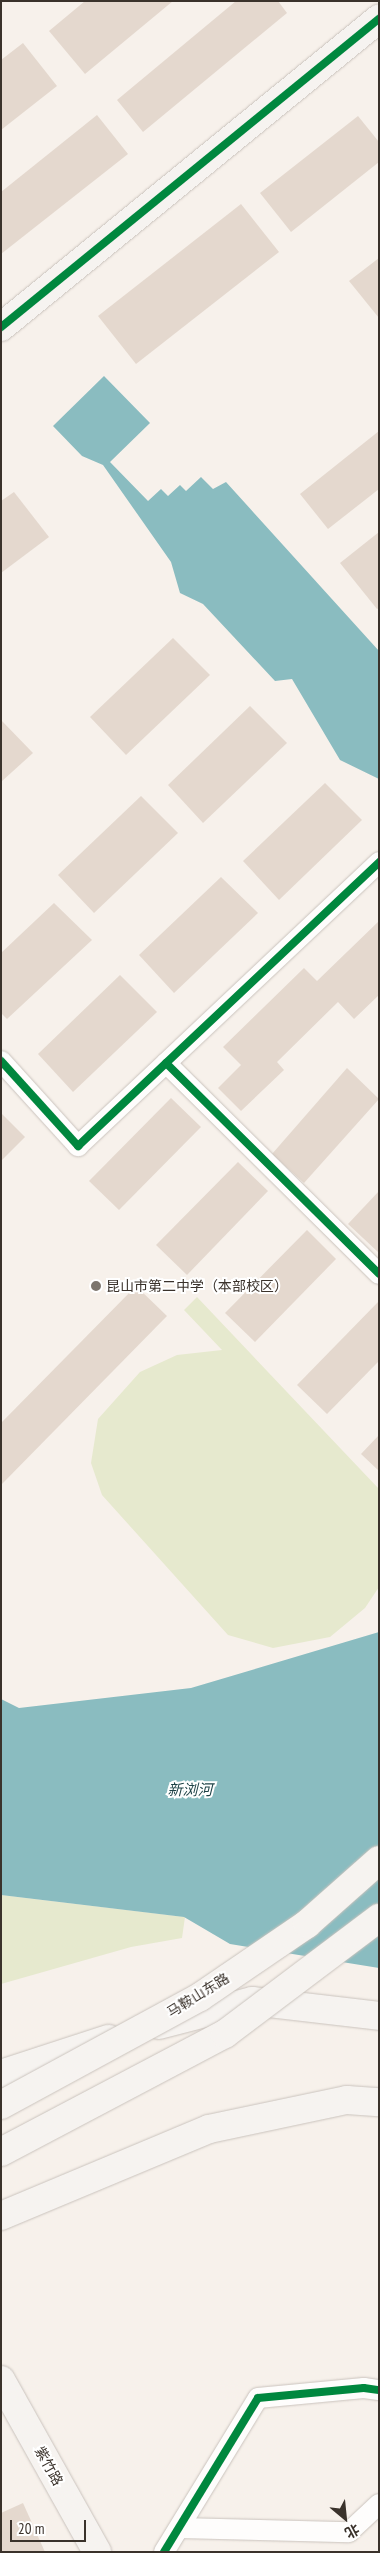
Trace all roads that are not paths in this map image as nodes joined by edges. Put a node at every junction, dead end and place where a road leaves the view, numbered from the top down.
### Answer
1 (379, 19) edge
2 (1, 327) edge
3 (379, 862) edge
4 (1, 1062) edge
5 (166, 1063) junction
6 (379, 1274) edge
7 (379, 1860) edge
8 (379, 1918) edge
9 (379, 2016) edge
10 (1, 2074) edge
11 (379, 2102) edge
12 (1, 2105) edge
13 (1, 2152) edge
14 (1, 2216) edge
15 (1, 2380) edge
16 (379, 2390) edge
17 (379, 2504) edge
18 (180, 2528) junction
19 (97, 2552) edge
20 (164, 2552) edge

1 - 2 main road
3 - 5 street
4 - 5 street
5 - 6 street
7 - 12 main road, 马鞍山东路, bridge
8 - 13 main road, bridge
9 - 10 main road
11 - 14 main road
15 - 19 main road, 紫竹路
16 - 18 street
17 - 18 street
18 - 20 street

